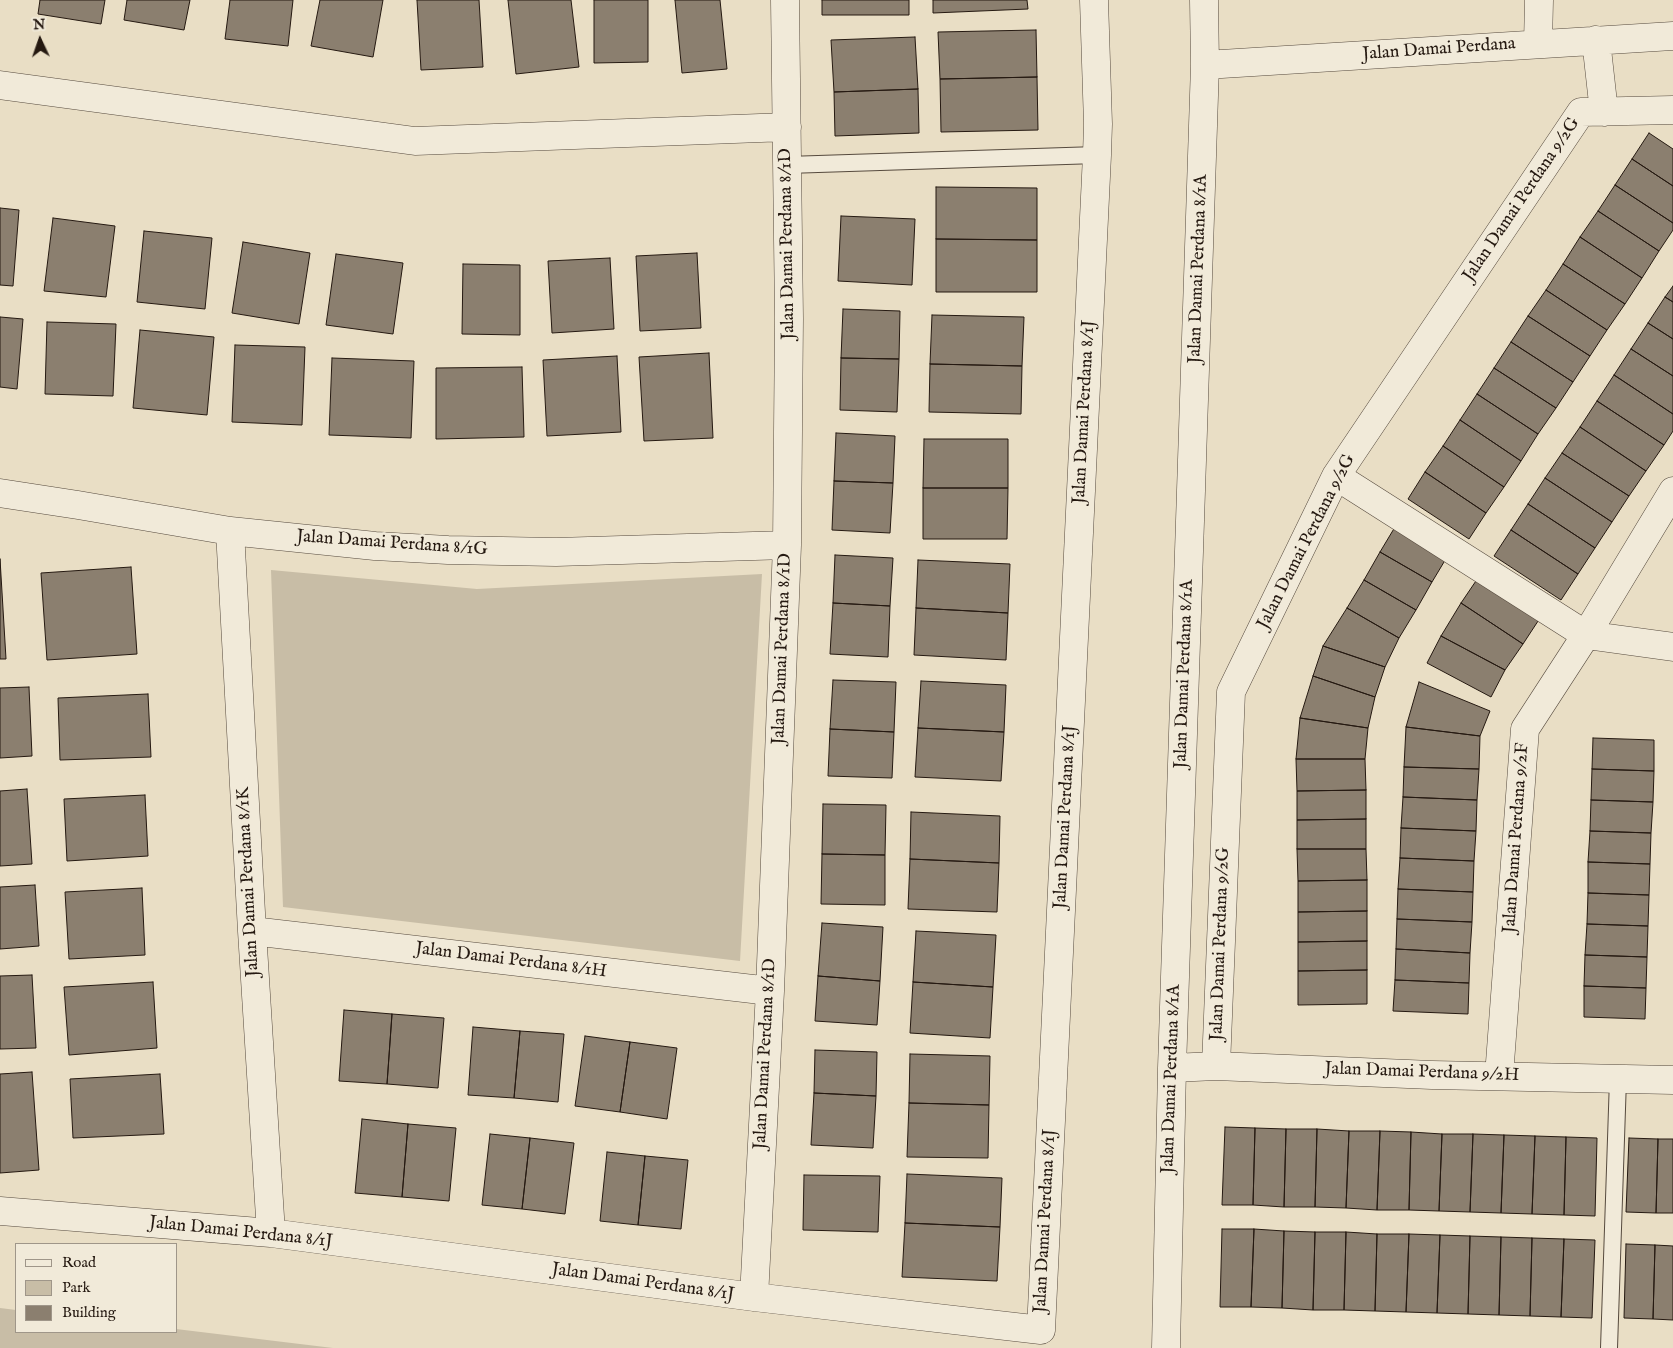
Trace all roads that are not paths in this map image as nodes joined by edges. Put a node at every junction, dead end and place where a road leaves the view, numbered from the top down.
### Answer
1 (785, 0) edge
2 (1094, 0) edge
3 (1204, 0) edge
4 (1539, 0) edge
5 (1673, 36) edge
6 (1596, 40) junction
7 (1538, 44) junction
8 (1205, 65) junction
9 (0, 85) edge
10 (1673, 110) edge
11 (1604, 112) junction
12 (787, 127) junction
13 (1097, 155) junction
14 (787, 165) junction
15 (1336, 476) junction
16 (1673, 492) edge
17 (0, 493) edge
18 (230, 531) junction
19 (787, 545) junction
20 (1586, 635) junction
21 (1673, 647) edge
22 (252, 931) junction
23 (770, 991) junction
24 (1216, 1066) junction
25 (1172, 1068) junction
26 (1499, 1076) junction
27 (1618, 1079) junction
28 (1673, 1080) edge
29 (0, 1211) edge
30 (271, 1234) junction
31 (754, 1298) junction
32 (1041, 1339) edge
33 (1166, 1348) edge
34 (1609, 1348) edge

1 - 12 street, Jalan Damai Perdana 8/1D
2 - 13 street, Jalan Damai Perdana 8/1J
3 - 8 street, Jalan Damai Perdana 8/1A
4 - 7 street
5 - 6 street, Jalan Damai Perdana
6 - 7 street, Jalan Damai Perdana
6 - 11 street
7 - 8 street, Jalan Damai Perdana
8 - 25 street, Jalan Damai Perdana 8/1A
9 - 12 street
10 - 11 street, Jalan Damai Perdana 9/2G
11 - 15 street, Jalan Damai Perdana 9/2G
12 - 14 street, Jalan Damai Perdana 8/1D
13 - 14 lane
13 - 32 street, Jalan Damai Perdana 8/1J
14 - 19 street, Jalan Damai Perdana 8/1D
15 - 20 street
15 - 24 street, Jalan Damai Perdana 9/2G
16 - 20 street, Jalan Damai Perdana 9/2F
17 - 18 street, Jalan Damai Perdana 8/1G
18 - 19 street, Jalan Damai Perdana 8/1G
18 - 22 street, Jalan Damai Perdana 8/1K
19 - 23 street, Jalan Damai Perdana 8/1D
20 - 21 street
20 - 26 street, Jalan Damai Perdana 9/2F
22 - 23 street, Jalan Damai Perdana 8/1H
22 - 30 street, Jalan Damai Perdana 8/1K
23 - 31 street, Jalan Damai Perdana 8/1D
24 - 25 street, Jalan Damai Perdana 9/2H
24 - 26 street, Jalan Damai Perdana 9/2H
25 - 33 street, Jalan Damai Perdana 8/1A
26 - 27 street, Jalan Damai Perdana 9/2H
27 - 28 street, Jalan Damai Perdana 9/2H
27 - 34 lane
29 - 30 street, Jalan Damai Perdana 8/1J
30 - 31 street, Jalan Damai Perdana 8/1J
31 - 32 street, Jalan Damai Perdana 8/1J

